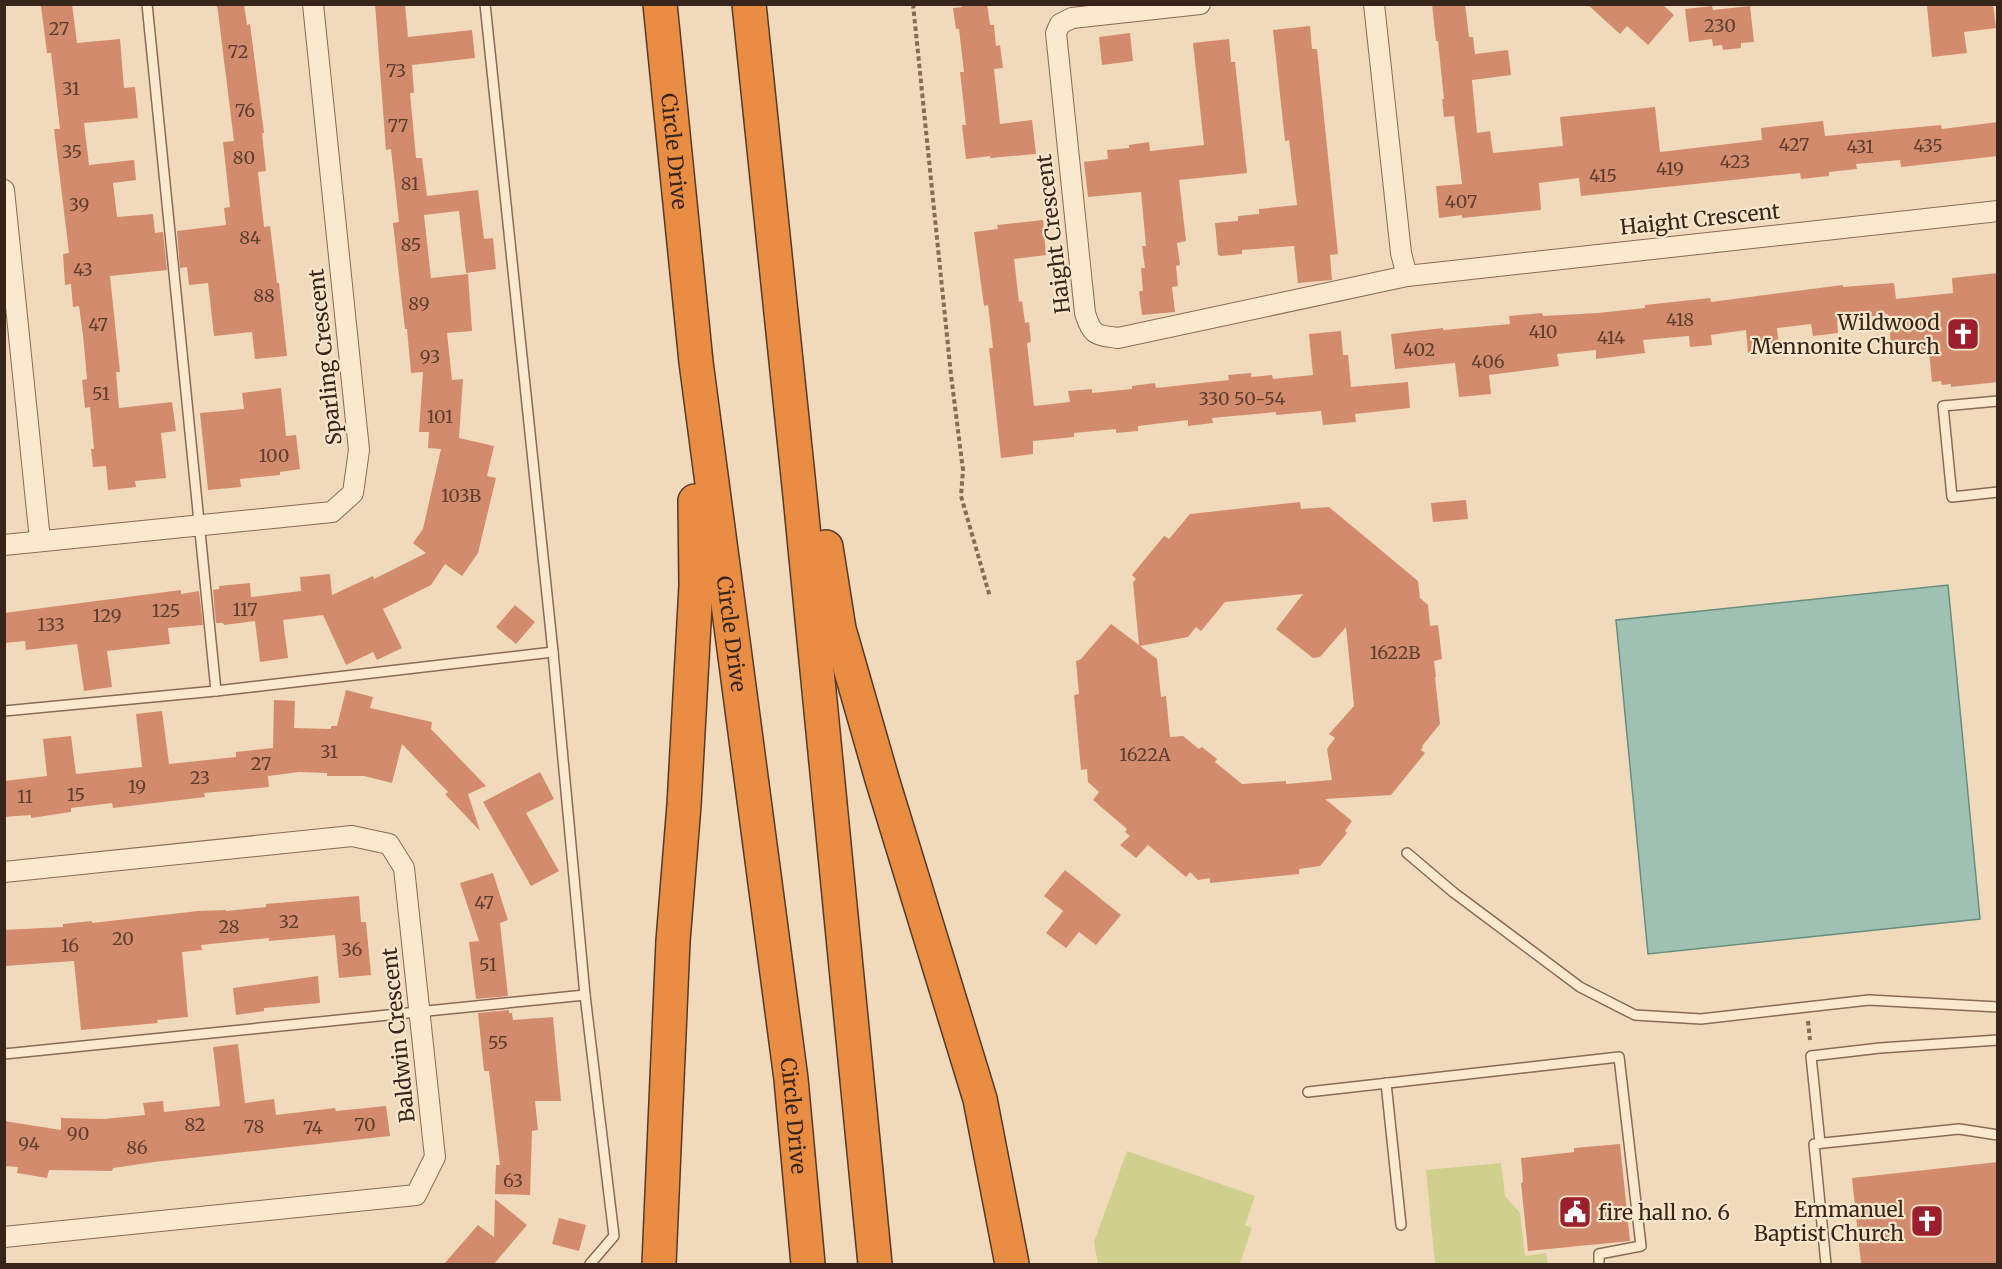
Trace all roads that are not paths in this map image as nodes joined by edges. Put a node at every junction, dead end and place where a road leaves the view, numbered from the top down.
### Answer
1 (147, 4) edge
2 (313, 4) edge
3 (485, 4) edge
4 (660, 4) edge
5 (749, 4) edge
6 (1200, 4) edge
7 (1374, 4) edge
8 (758, 91) junction
9 (4, 190) edge
10 (1998, 211) edge
11 (1407, 276) junction
12 (696, 362) junction
13 (1998, 401) edge
14 (1998, 492) edge
15 (200, 525) junction
16 (40, 540) junction
17 (4, 545) edge
18 (553, 652) junction
19 (216, 691) junction
20 (4, 711) edge
21 (1407, 853) dead end
22 (4, 872) edge
23 (585, 994) junction
24 (1998, 1007) edge
25 (419, 1012) junction
26 (1998, 1040) edge
27 (4, 1054) edge
28 (1386, 1083) junction
29 (1308, 1092) dead end
30 (1998, 1135) edge
31 (1820, 1143) junction
32 (1401, 1226) dead end
33 (4, 1236) edge
34 (590, 1264) edge
35 (659, 1264) edge
36 (808, 1264) edge
37 (875, 1264) edge
38 (1012, 1264) edge
39 (1599, 1264) edge
40 (1826, 1264) edge

1 - 15 lane
2 - 15 street, Sparling Crescent
3 - 18 lane
4 - 12 highway, Circle Drive
5 - 8 highway
6 - 11 street, Haight Crescent
7 - 11 street
8 - 37 highway
8 - 38 highway
9 - 16 street
10 - 11 street, Haight Crescent
12 - 35 highway
12 - 36 highway, Circle Drive
13 - 14 lane
15 - 16 street, Sparling Crescent
15 - 19 lane
16 - 17 street, Sparling Crescent
18 - 19 lane
18 - 23 lane
19 - 20 lane
21 - 24 lane
22 - 25 street, Baldwin Crescent
23 - 25 lane
23 - 34 lane
25 - 27 lane
25 - 33 street, Baldwin Crescent
26 - 31 lane
28 - 29 lane
28 - 32 lane
28 - 39 lane
30 - 31 lane
31 - 40 lane

